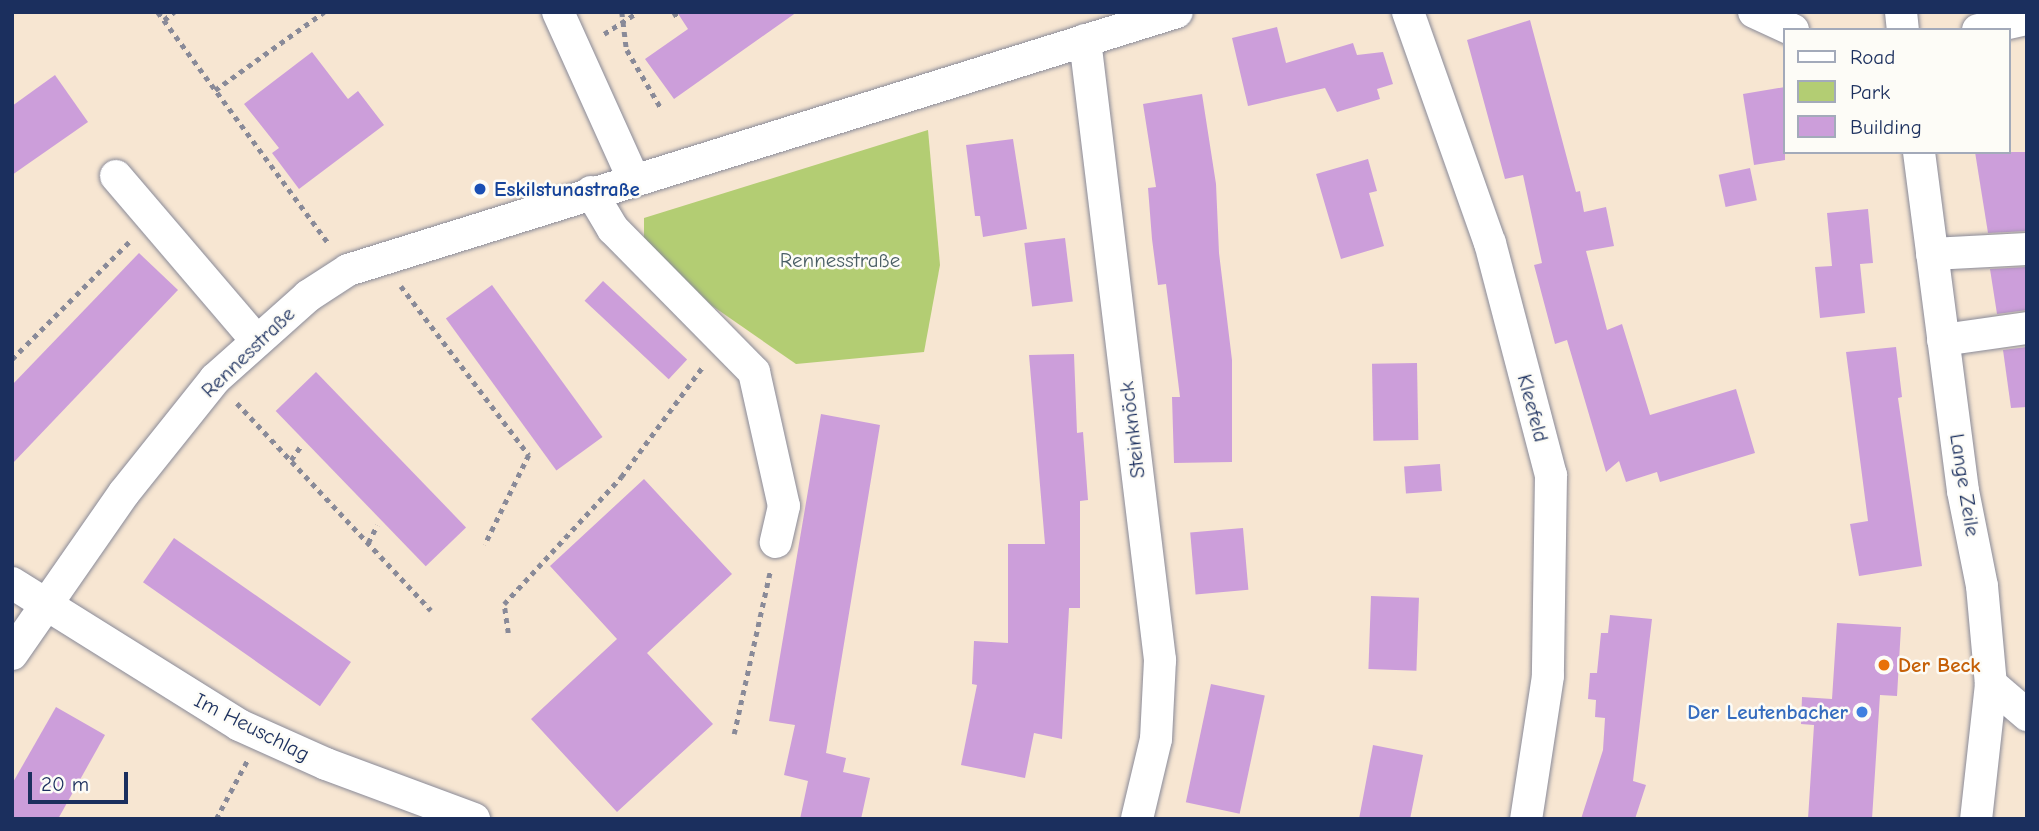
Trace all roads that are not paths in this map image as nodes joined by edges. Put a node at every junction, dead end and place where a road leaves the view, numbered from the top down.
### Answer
1 (558, 12) edge
2 (1177, 12) edge
3 (1408, 12) edge
4 (1754, 12) edge
5 (2027, 19) edge
6 (1789, 28) edge
7 (1987, 28) edge
8 (1085, 40) junction
9 (1919, 154) edge
10 (116, 176) dead end
11 (634, 180) junction
12 (591, 192) junction
13 (2017, 239) edge
14 (1931, 244) junction
15 (2027, 328) edge
16 (256, 340) junction
17 (2027, 346) edge
18 (1944, 348) junction
19 (776, 542) road end
20 (12, 583) edge
21 (44, 607) junction
22 (12, 654) edge
23 (1992, 684) junction
24 (2027, 715) edge
25 (474, 819) edge
26 (1137, 819) edge
27 (1526, 819) edge
28 (1976, 819) edge

1 - 11 street
2 - 8 street, Rennesstraße
3 - 27 street, Kleefeld
4 - 6 street
5 - 7 street
8 - 11 street, Rennesstraße
8 - 26 street, Steinknöck
9 - 14 street, Lange Zeile
10 - 16 street
11 - 12 street, Rennesstraße
12 - 16 street, Rennesstraße
12 - 19 street
13 - 14 street
14 - 18 street, Lange Zeile
15 - 18 street
16 - 21 street, Rennesstraße
17 - 18 street
18 - 23 street, Lange Zeile
20 - 21 street
21 - 22 street, Rennesstraße
21 - 25 street, Im Heuschlag
23 - 24 street
23 - 28 street, Lange Zeile

